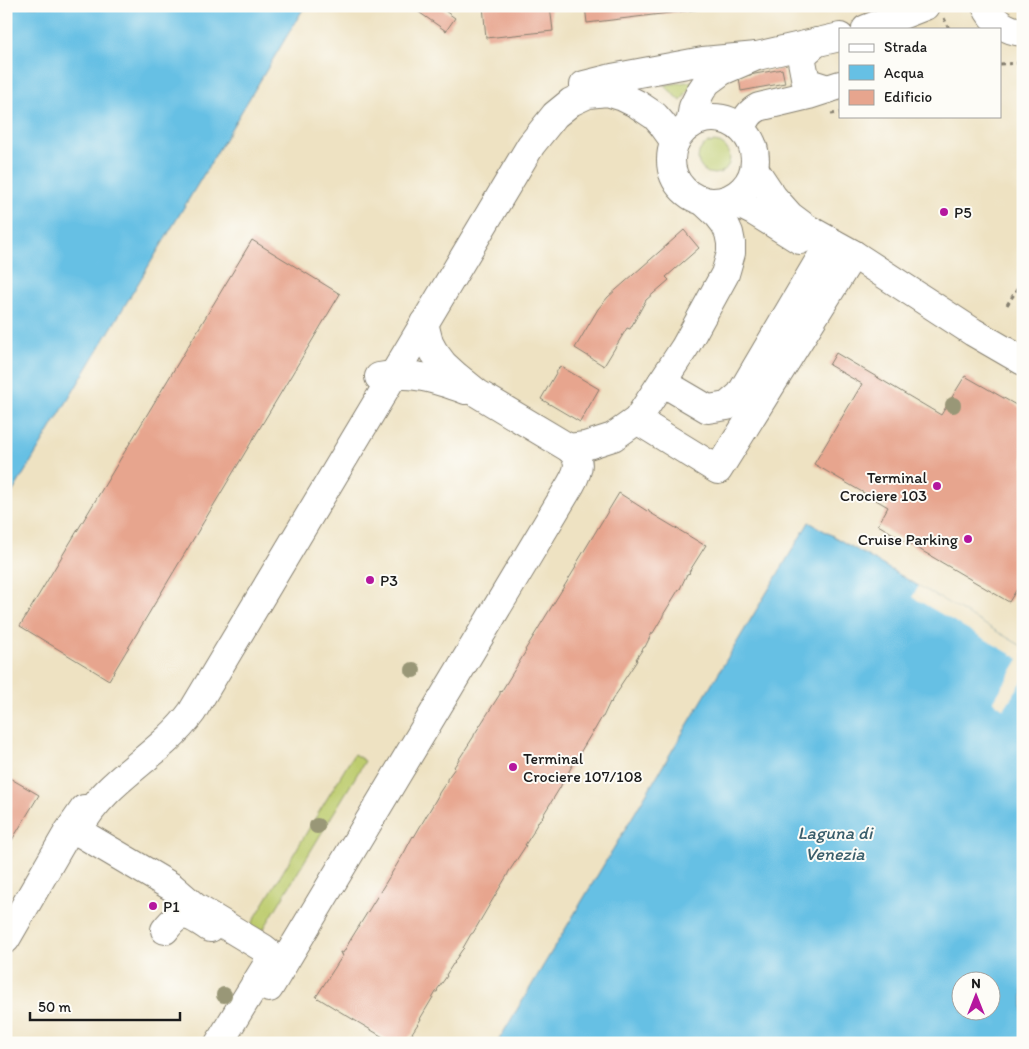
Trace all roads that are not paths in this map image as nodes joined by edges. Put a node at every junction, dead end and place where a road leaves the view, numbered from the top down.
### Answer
1 (925, 6) edge
2 (869, 28) edge
3 (829, 39) edge
4 (757, 56) junction
5 (612, 78) junction
6 (834, 87) edge
7 (742, 128) junction
8 (682, 133) junction
9 (755, 170) junction
10 (713, 200) junction
11 (840, 258) junction
12 (424, 323) junction
13 (1023, 361) edge
14 (381, 378) junction
15 (662, 382) junction
16 (477, 393) junction
17 (636, 420) junction
18 (568, 448) junction
19 (144, 871) junction
20 (33, 894) junction
21 (165, 930) dead end
22 (6, 939) edge
23 (262, 971) junction
24 (219, 1043) edge
25 (236, 1043) edge

1 - 2 lane
3 - 4 lane
3 - 6 lane
4 - 5 lane
4 - 8 lane
5 - 8 lane
5 - 14 lane
6 - 7 lane
7 - 8 lane
7 - 9 lane
8 - 10 lane
8 - 12 lane
9 - 10 lane
9 - 11 lane
10 - 11 lane
10 - 15 lane
11 - 13 lane
11 - 15 lane
11 - 17 lane
12 - 14 lane
12 - 16 lane
14 - 16 lane
14 - 19 lane
14 - 20 lane
15 - 17 lane
16 - 18 lane
17 - 18 lane
18 - 25 lane
19 - 20 lane
19 - 23 lane
20 - 22 lane
21 - 23 lane
23 - 24 lane

